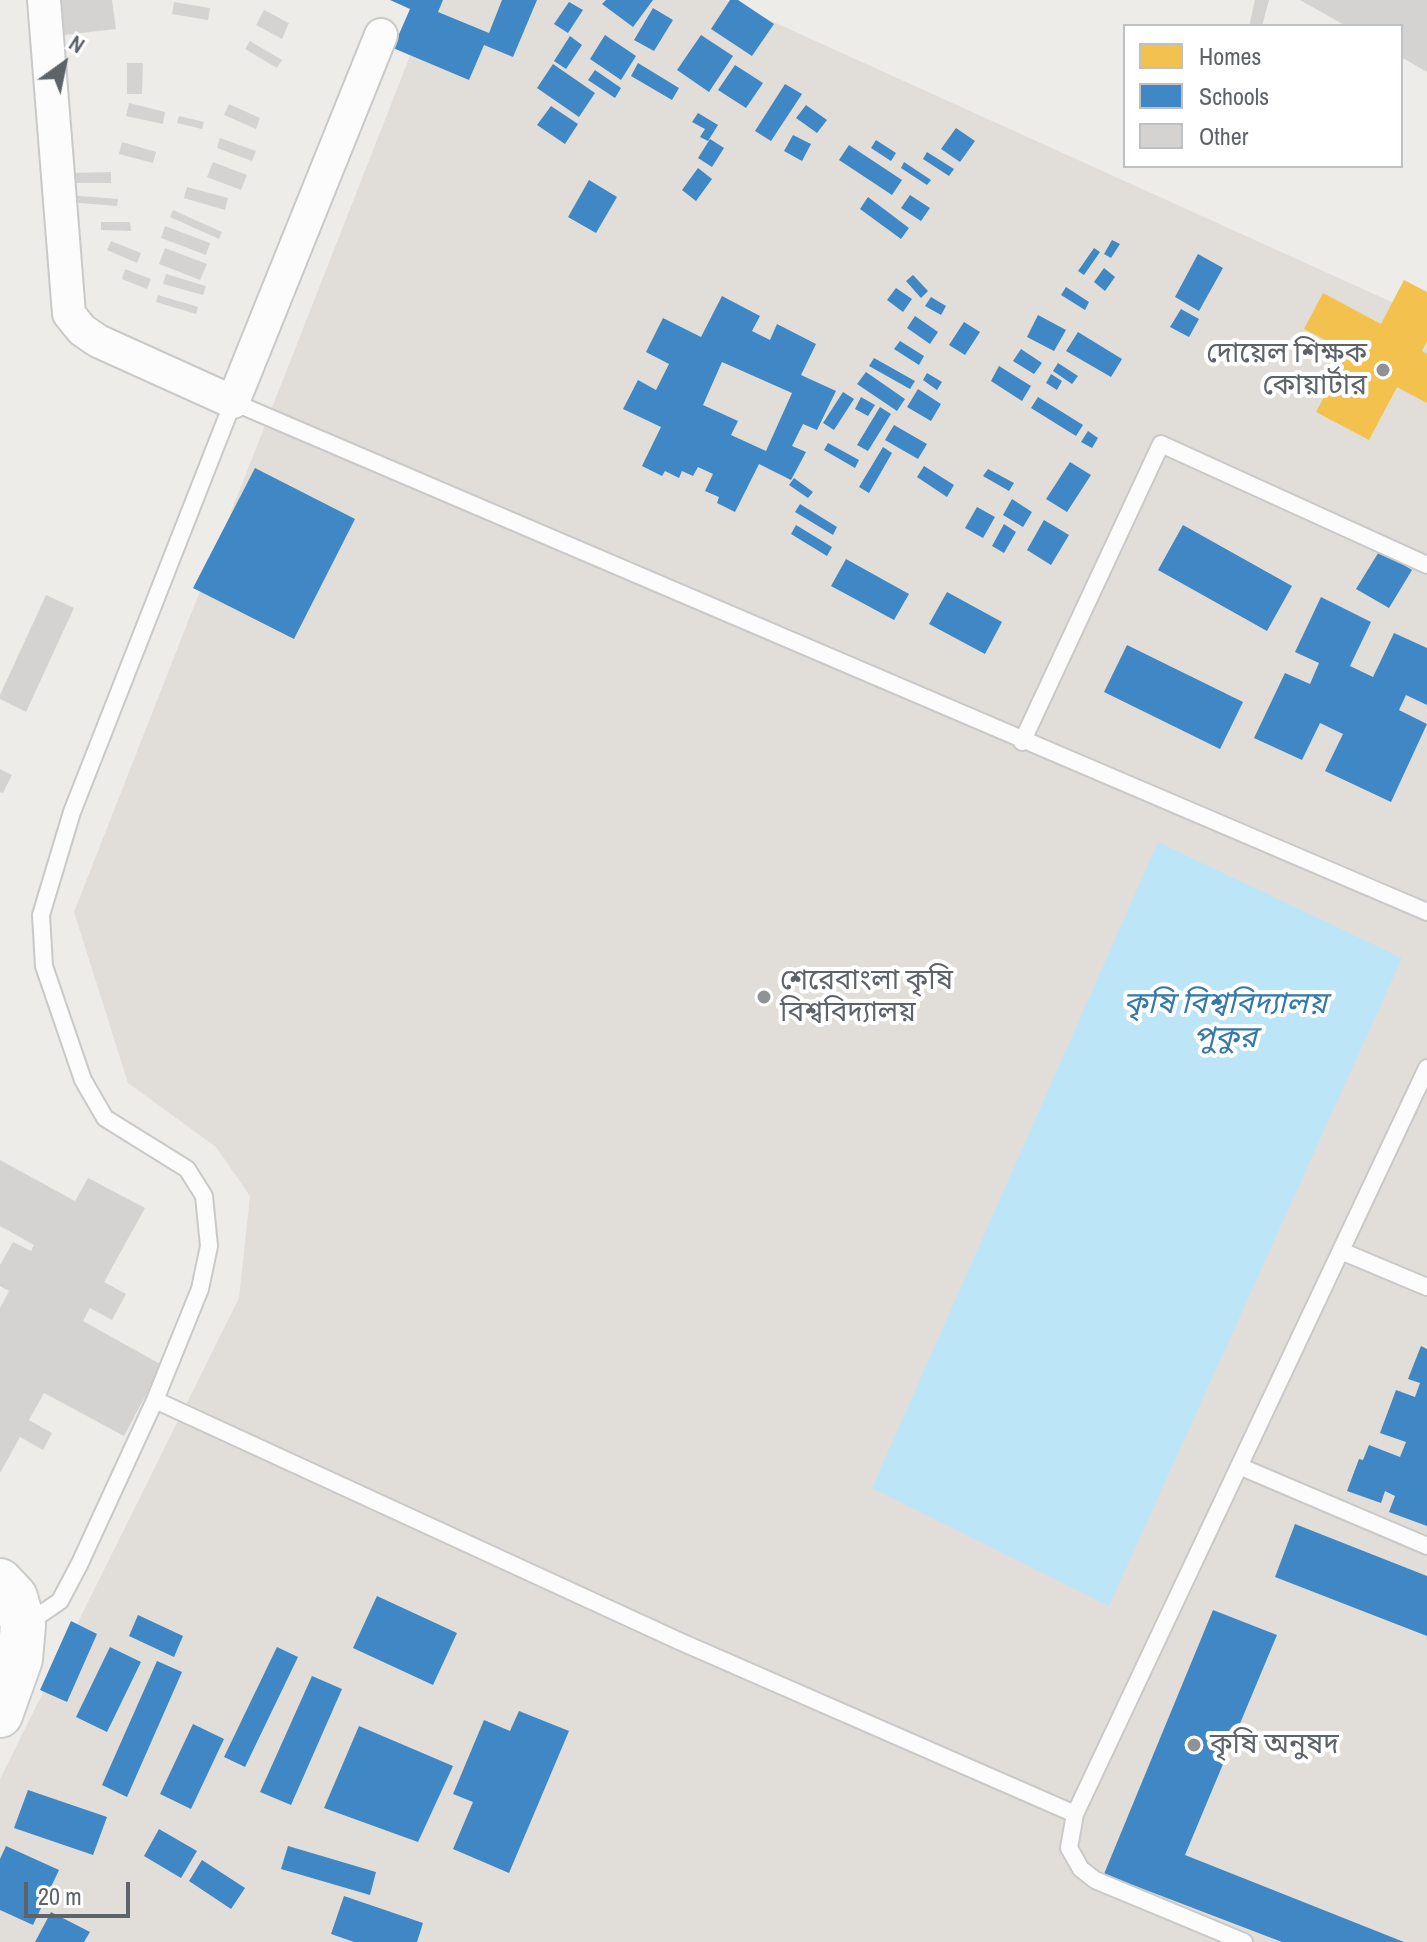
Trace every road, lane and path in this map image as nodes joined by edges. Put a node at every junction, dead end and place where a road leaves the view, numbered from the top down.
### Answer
1 (44, 0) edge
2 (381, 35) dead end
3 (233, 402) junction
4 (1427, 565) edge
5 (1022, 742) junction
6 (1427, 912) edge
7 (1427, 1068) edge
8 (1341, 1251) junction
9 (1427, 1287) edge
10 (155, 1400) junction
11 (1239, 1466) junction
12 (1427, 1546) edge
13 (0, 1581) edge
14 (23, 1625) junction
15 (0, 1715) edge
16 (1075, 1814) junction
17 (1244, 1942) edge

1 - 3 street
2 - 3 street
3 - 5 lane
3 - 10 lane
4 - 5 lane
5 - 6 lane
7 - 8 lane
8 - 9 lane
8 - 11 lane
10 - 14 lane
10 - 16 lane
11 - 12 lane
11 - 16 lane
13 - 14 street
14 - 15 street
16 - 17 lane

